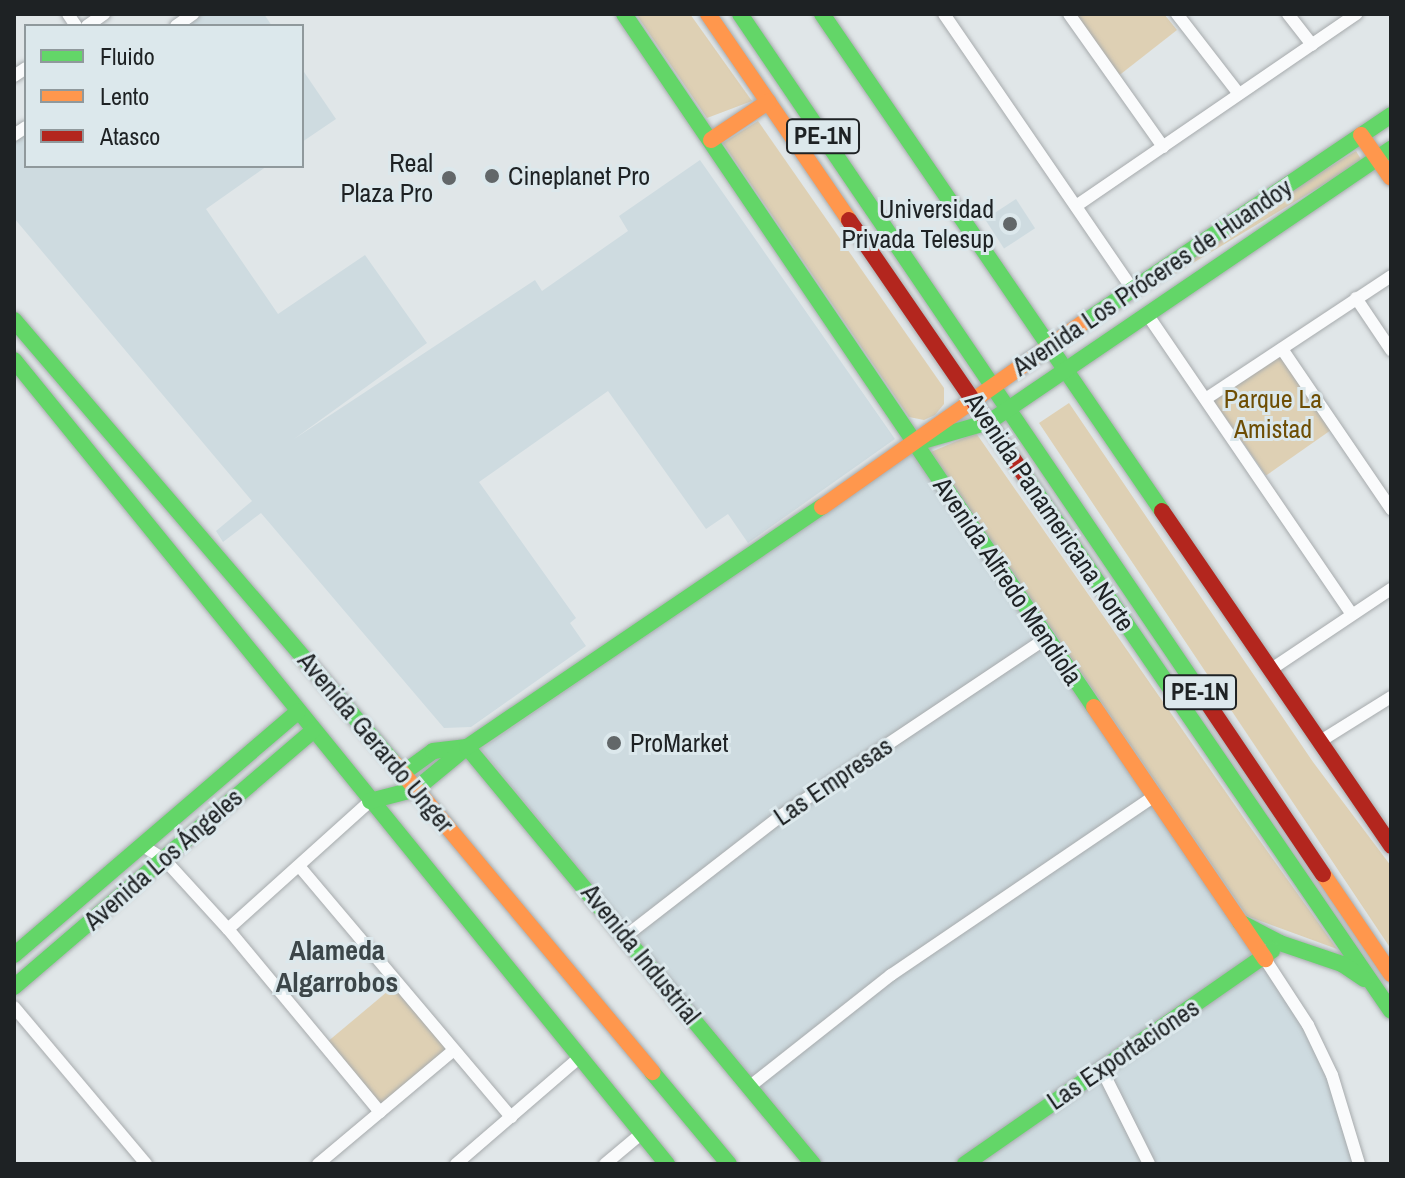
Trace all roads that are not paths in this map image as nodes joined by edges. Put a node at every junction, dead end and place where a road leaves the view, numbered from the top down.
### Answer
1 (624, 14) edge
2 (708, 14) edge
3 (740, 14) edge
4 (822, 14) edge
5 (944, 14) edge
6 (1069, 14) edge
7 (1177, 14) edge
8 (1288, 14) edge
9 (1356, 14) edge
10 (1312, 45) junction
11 (1239, 94) junction
12 (768, 102) junction
13 (1391, 115) edge
14 (1361, 135) junction
15 (711, 140) junction
16 (1163, 147) junction
17 (1384, 154) edge
18 (1391, 178) edge
19 (1076, 206) junction
20 (1391, 276) edge
21 (1134, 291) junction
22 (1356, 298) junction
23 (1147, 314) junction
24 (17, 327) edge
25 (1048, 348) junction
26 (1282, 349) junction
27 (1391, 350) edge
28 (14, 360) edge
29 (1064, 372) junction
30 (993, 385) junction
31 (973, 398) junction
32 (1207, 398) junction
33 (1009, 409) junction
34 (989, 422) junction
35 (916, 443) junction
36 (1391, 509) edge
37 (1391, 589) edge
38 (1352, 614) junction
39 (1046, 638) junction
40 (1270, 670) junction
41 (1391, 697) edge
42 (298, 712) junction
43 (313, 731) junction
44 (1319, 742) junction
45 (467, 747) junction
46 (234, 767) junction
47 (403, 773) junction
48 (249, 785) junction
49 (420, 787) junction
50 (1153, 797) junction
51 (370, 801) junction
52 (143, 846) junction
53 (1391, 846) edge
54 (164, 859) junction
55 (299, 866) junction
56 (1240, 922) junction
57 (228, 929) junction
58 (627, 935) junction
59 (1280, 943) junction
60 (14, 955) edge
61 (1265, 959) junction
62 (1391, 974) edge
63 (14, 987) edge
64 (1375, 987) junction
65 (14, 1007) edge
66 (1391, 1011) edge
67 (454, 1050) junction
68 (581, 1056) junction
69 (1101, 1068) junction
70 (749, 1087) junction
71 (380, 1112) junction
72 (511, 1117) junction
73 (642, 1133) junction
74 (461, 1162) edge
75 (146, 1164) edge
76 (318, 1164) edge
77 (605, 1164) edge
78 (667, 1164) edge
79 (729, 1164) edge
80 (813, 1164) edge
81 (965, 1164) edge
82 (1149, 1164) edge
83 (1359, 1164) edge

1 - 15 main road, Avenida Alfredo Mendiola
2 - 12 main road, Avenida Panamericana Norte / PE-1N
3 - 30 main road, Avenida Panamericana Norte / PE-1N
4 - 25 main road
5 - 19 street
6 - 16 street
7 - 11 street
8 - 10 street
9 - 10 street
10 - 11 street
11 - 16 street
12 - 15 main road
12 - 31 main road, Avenida Panamericana Norte / PE-1N
13 - 14 main road, Avenida Los Próceres de Huandoy
14 - 17 main road
14 - 21 main road, Avenida Los Próceres de Huandoy
15 - 35 main road, Avenida Alfredo Mendiola
16 - 19 street
17 - 18 main road
17 - 23 main road, Avenida Los Próceres de Huandoy
19 - 21 street
20 - 22 street
21 - 25 main road, Avenida Los Próceres de Huandoy
22 - 26 street
22 - 27 street
23 - 29 main road, Avenida Los Próceres de Huandoy
23 - 32 street
24 - 47 main road, Avenida Gerardo Unger
25 - 29 main road
25 - 30 main road, Avenida Los Próceres de Huandoy
26 - 32 street
26 - 36 street
28 - 42 main road, Avenida Gerardo Unger
29 - 33 main road, Avenida Los Próceres de Huandoy
29 - 40 main road
30 - 31 main road, Avenida Los Próceres de Huandoy
30 - 33 main road, Avenida Panamericana Norte / PE-1N
31 - 34 main road, Avenida Panamericana Norte / PE-1N
31 - 35 main road, Avenida Los Próceres de Huandoy
32 - 38 street
33 - 34 main road, Avenida Los Próceres de Huandoy
33 - 62 main road, Avenida Panamericana Norte / PE-1N
34 - 35 main road, Avenida Los Próceres de Huandoy
34 - 64 main road, Avenida Panamericana Norte / PE-1N
35 - 39 main road, Avenida Alfredo Mendiola
35 - 45 main road, Avenida Los Próceres de Huandoy
37 - 38 street
38 - 40 street
39 - 50 main road, Avenida Alfredo Mendiola
39 - 58 street, Las Empresas
40 - 44 main road
41 - 44 street
42 - 43 main road, Avenida Gerardo Unger
42 - 46 main road, Avenida Los Ángeles
43 - 48 main road, Avenida Los Ángeles
43 - 51 main road, Avenida Gerardo Unger
44 - 53 main road
45 - 47 main road, Avenida Los Próceres de Huandoy
45 - 49 main road, Avenida Los Próceres de Huandoy
45 - 58 main road, Avenida Industrial
46 - 48 main road
46 - 52 main road, Avenida Los Ángeles
47 - 49 main road, Avenida Gerardo Unger
48 - 54 main road, Avenida Los Ángeles
49 - 51 main road, Avenida Los Próceres de Huandoy
49 - 79 main road, Avenida Gerardo Unger
50 - 56 main road, Avenida Alfredo Mendiola
50 - 70 street
51 - 55 street
51 - 68 main road, Avenida Gerardo Unger
52 - 54 street
52 - 60 main road, Avenida Los Ángeles
54 - 57 street
54 - 63 main road, Avenida Los Ángeles
55 - 57 street
55 - 67 street
56 - 59 main road
56 - 61 main road, Avenida Alfredo Mendiola
57 - 71 street
58 - 70 main road, Avenida Industrial
59 - 61 main road, Las Exportaciones
59 - 64 main road
61 - 69 main road, Las Exportaciones
61 - 83 street, Avenida Alfredo Mendiola
64 - 66 main road, Avenida Panamericana Norte / PE-1N
65 - 75 street
67 - 71 street
67 - 72 street
68 - 72 street
68 - 73 main road, Avenida Gerardo Unger
69 - 81 main road, Las Exportaciones
69 - 82 street
70 - 80 main road, Avenida Industrial
71 - 76 street
72 - 74 street
73 - 77 street
73 - 78 main road, Avenida Gerardo Unger

